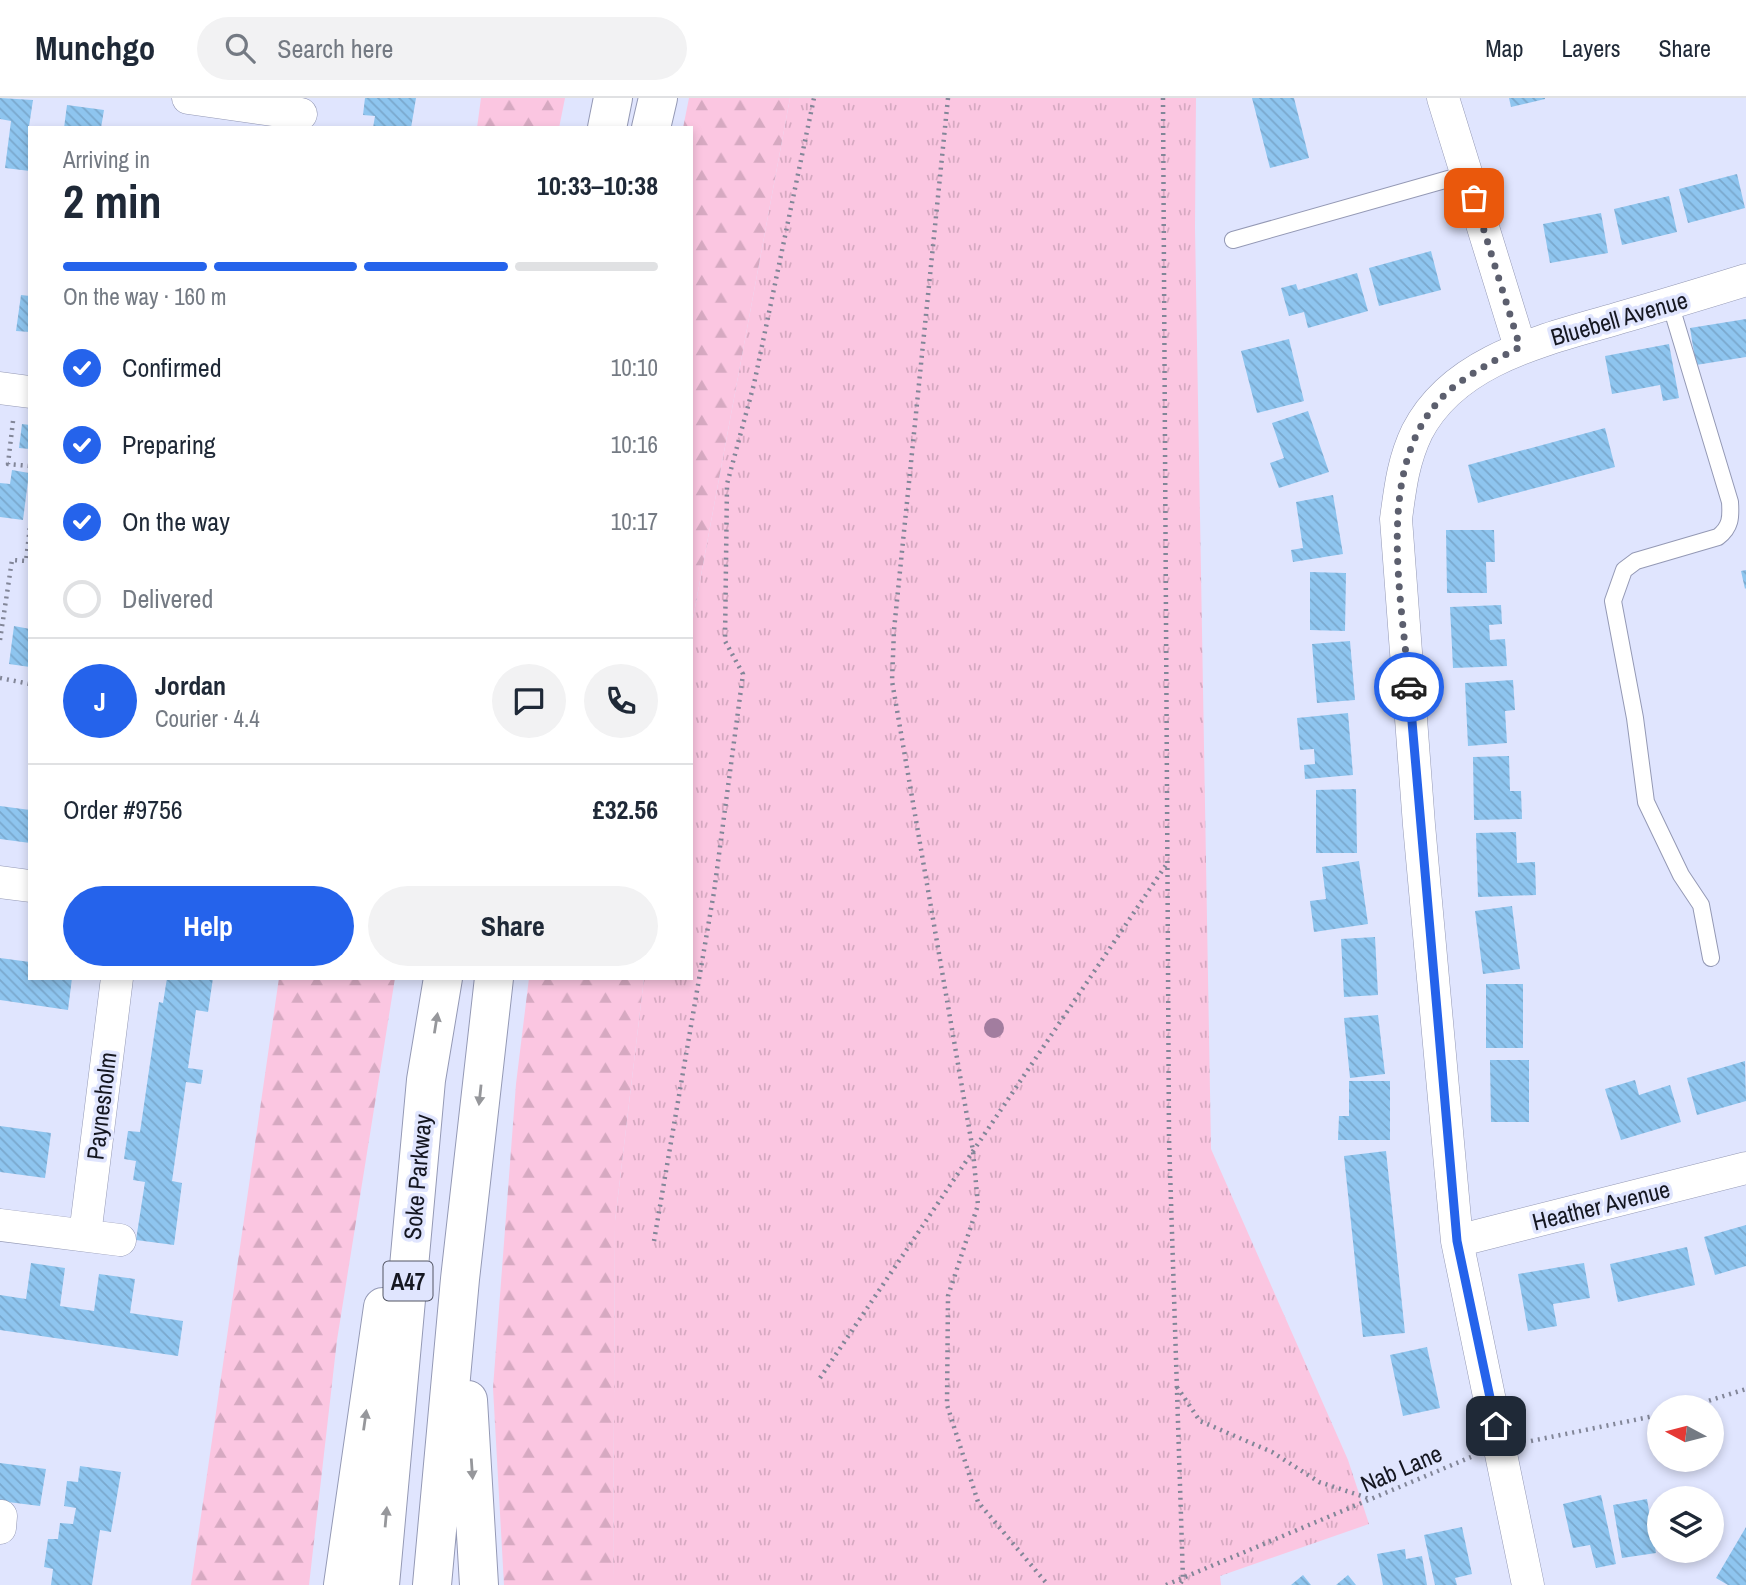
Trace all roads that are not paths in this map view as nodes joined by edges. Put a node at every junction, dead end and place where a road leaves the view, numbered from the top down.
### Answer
1 (188, 98) edge
2 (613, 98) edge
3 (657, 98) edge
4 (1443, 98) edge
5 (301, 113) edge
6 (607, 126) edge
7 (651, 126) edge
8 (1466, 174) junction
9 (1233, 240) dead end
10 (1746, 280) edge
11 (1670, 303) junction
12 (1520, 347) junction
13 (0, 882) edge
14 (28, 886) edge
15 (1711, 958) dead end
16 (117, 980) edge
17 (443, 980) edge
18 (494, 980) edge
19 (426, 1080) junction
20 (1746, 1168) edge
21 (0, 1225) edge
22 (85, 1234) junction
23 (120, 1240) dead end
24 (1457, 1241) junction
25 (460, 1279) junction
26 (343, 1585) edge
27 (380, 1585) edge
28 (432, 1585) edge
29 (479, 1585) edge
30 (1528, 1585) edge

1 - 5 street
2 - 6 highway
3 - 7 highway
4 - 8 street
8 - 9 lane
8 - 12 street
10 - 11 street, Bluebell Avenue
11 - 12 street, Bluebell Avenue
11 - 15 lane
12 - 24 street, Bluebell Avenue
13 - 14 street
16 - 22 street, Paynesholm
19 -> 17 highway, Soke Parkway / A47
18 -> 25 highway, A47
26 -> 19 highway, A47
27 -> 19 highway, Soke Parkway / A47
20 - 24 street, Heather Avenue
21 - 22 street
22 - 23 street
24 - 30 street, Bluebell Avenue
25 - 28 highway, A47
25 -> 29 highway, A47

